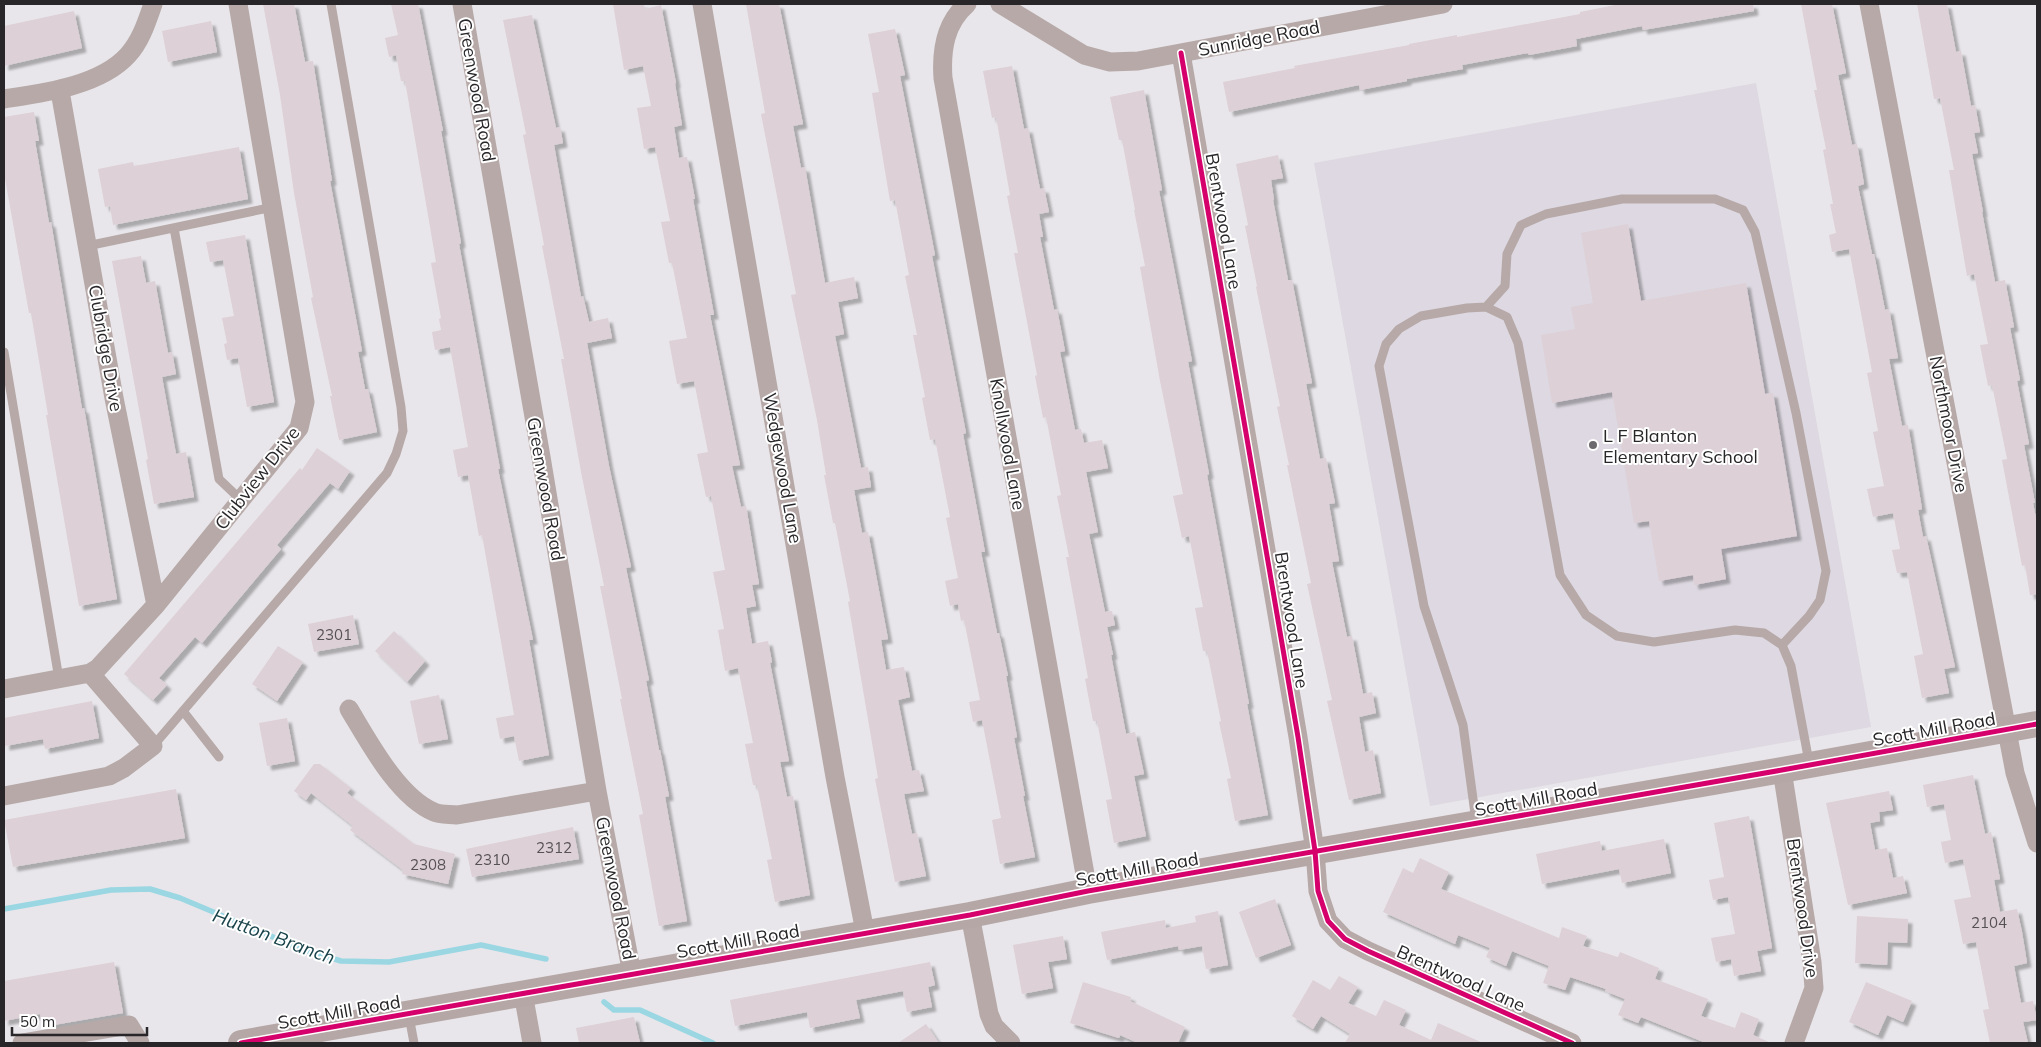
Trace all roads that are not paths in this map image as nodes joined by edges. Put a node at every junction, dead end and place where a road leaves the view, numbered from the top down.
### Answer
1 (153, 4) edge
2 (238, 4) edge
3 (331, 4) edge
4 (462, 4) edge
5 (702, 4) edge
6 (967, 4) edge
7 (1000, 4) edge
8 (1443, 4) edge
9 (1869, 4) edge
10 (1181, 53) junction
11 (60, 90) junction
12 (4, 100) edge
13 (273, 207) junction
14 (174, 228) junction
15 (87, 246) junction
16 (1486, 307) junction
17 (4, 352) edge
18 (241, 500) junction
19 (156, 605) junction
20 (1782, 645) junction
21 (90, 673) junction
22 (59, 679) junction
23 (4, 689) edge
24 (349, 709) dead end
25 (183, 711) junction
26 (2037, 724) edge
27 (2006, 730) junction
28 (153, 746) junction
29 (219, 757) dead end
30 (1809, 765) junction
31 (1782, 770) junction
32 (597, 791) junction
33 (4, 796) edge
34 (1476, 824) junction
35 (2037, 843) edge
36 (1315, 852) junction
37 (1088, 891) junction
38 (970, 915) junction
39 (864, 932) junction
40 (632, 974) junction
41 (523, 993) junction
42 (409, 1014) junction
43 (312, 1037) edge
44 (22, 1043) edge
45 (140, 1043) edge
46 (241, 1043) edge
47 (414, 1043) edge
48 (532, 1043) edge
49 (1010, 1043) edge
50 (1572, 1043) edge
51 (1794, 1043) edge

1 - 11 street
2 - 13 street, Clubview Drive
3 - 25 lane
4 - 32 street, Greenwood Road
5 - 39 street, Wedgewood Lane
6 - 37 street, Knollwood Lane
7 - 10 street, Sunridge Road
8 - 10 street, Sunridge Road
9 - 27 street, Northmoor Drive
10 - 36 street, Brentwood Lane
11 - 12 street
11 - 15 street, Clubridge Drive
13 - 14 lane
13 - 18 street, Clubview Drive
14 - 15 lane
14 - 18 lane
15 - 19 street, Clubridge Drive
16 - 20 lane
16 - 20 lane
16 - 34 lane
17 - 22 lane
18 - 19 street, Clubview Drive
19 - 21 street, Clubview Drive
20 - 30 lane
21 - 22 street
21 - 28 street
22 - 23 street
24 - 32 street
25 - 28 lane
25 - 29 lane
26 - 27 street, Scott Mill Road
27 - 30 street, Scott Mill Road
27 - 35 street, Northmoor Drive
28 - 33 street
30 - 31 street, Scott Mill Road
31 - 34 street, Scott Mill Road
31 - 51 street, Brentwood Drive
32 - 40 street, Greenwood Road
34 - 36 street, Scott Mill Road
36 - 37 street, Scott Mill Road
36 - 50 street, Brentwood Lane
37 - 38 street, Scott Mill Road
38 - 39 street, Scott Mill Road
38 - 49 street
39 - 40 street, Scott Mill Road
40 - 41 street, Scott Mill Road
41 - 42 street, Scott Mill Road
41 - 48 street
42 - 43 street, Scott Mill Road
42 - 47 lane
43 - 46 street, Scott Mill Road
44 - 45 street

